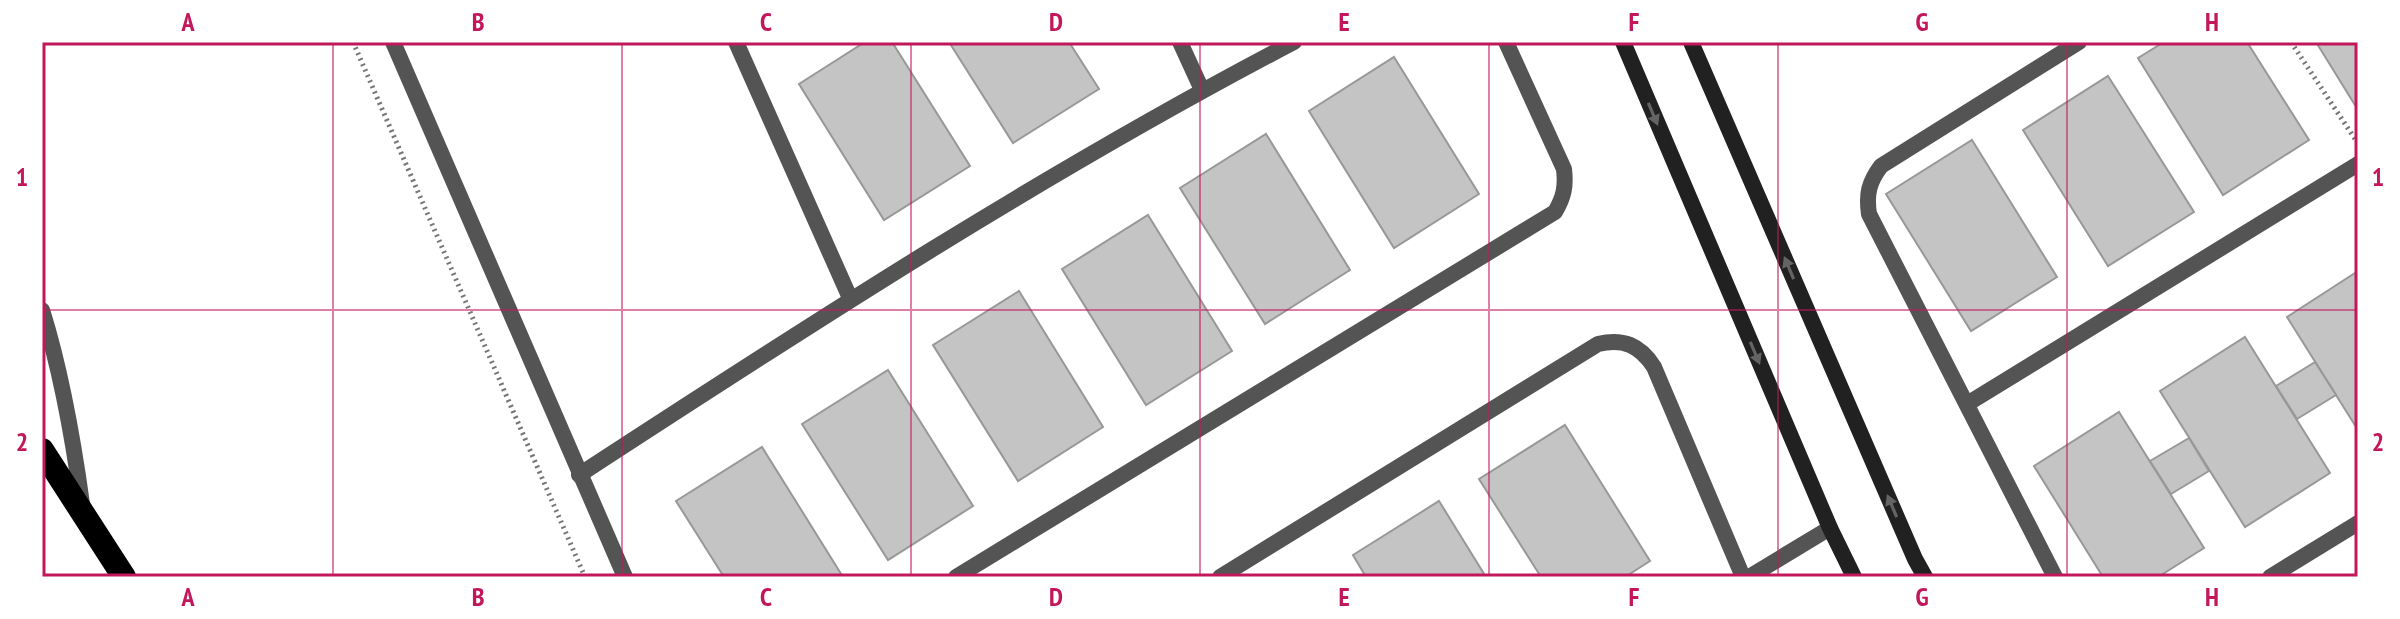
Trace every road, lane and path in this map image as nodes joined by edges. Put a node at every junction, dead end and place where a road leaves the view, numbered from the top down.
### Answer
1 (353, 42) edge
2 (393, 42) edge
3 (736, 42) edge
4 (1180, 42) edge
5 (1294, 42) edge
6 (1506, 42) edge
7 (1623, 42) edge
8 (1691, 42) edge
9 (2079, 42) edge
10 (2291, 42) edge
11 (1202, 90) junction
12 (2358, 143) edge
13 (2358, 164) edge
14 (850, 298) junction
15 (42, 310) edge
16 (1967, 404) junction
17 (42, 450) edge
18 (579, 475) junction
19 (82, 510) junction
20 (2358, 523) edge
21 (1830, 528) junction
22 (124, 577) edge
23 (585, 577) edge
24 (625, 577) edge
25 (956, 577) edge
26 (1220, 577) edge
27 (1746, 577) edge
28 (1854, 577) edge
29 (1925, 577) edge
30 (2055, 577) edge
31 (2270, 577) edge

1 - 23 path
2 - 18 street
3 - 14 street
4 - 11 street
5 - 11 street
6 - 25 street
7 -> 21 street
29 -> 8 street
9 - 16 street
10 - 12 path
11 - 14 street
13 - 16 street
14 - 18 street
15 - 19 street
16 - 30 street
17 - 19 highway
18 - 24 street
19 - 22 highway
20 - 31 street
21 - 27 street
21 - 28 street
26 - 27 street

